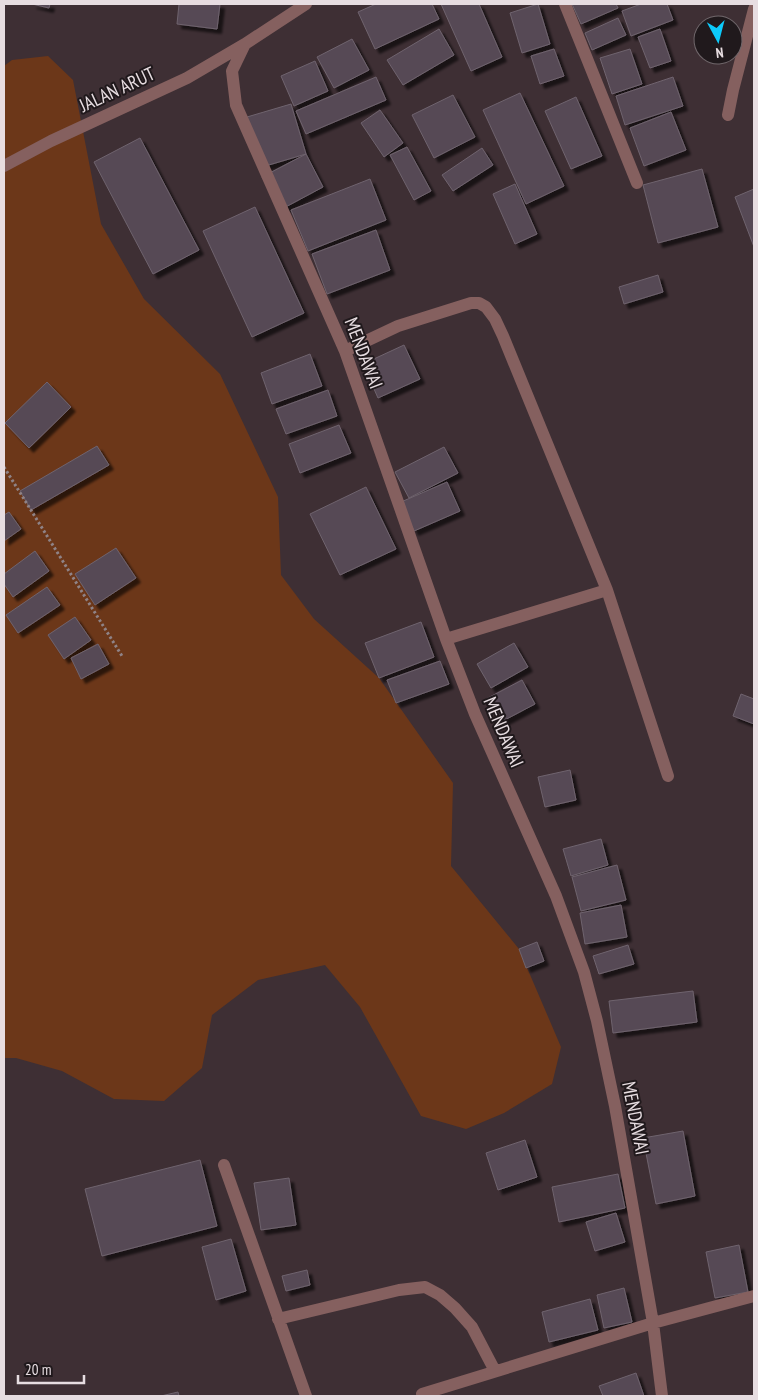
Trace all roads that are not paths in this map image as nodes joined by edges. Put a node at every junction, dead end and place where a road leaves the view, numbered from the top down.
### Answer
1 (306, 4) edge
2 (565, 4) edge
3 (754, 9) edge
4 (245, 44) junction
5 (728, 115) dead end
6 (4, 166) edge
7 (637, 183) dead end
8 (345, 351) junction
9 (607, 590) junction
10 (446, 639) junction
11 (668, 776) dead end
12 (224, 1165) dead end
13 (754, 1296) edge
14 (278, 1319) junction
15 (653, 1322) junction
16 (495, 1371) junction
17 (420, 1395) edge
18 (306, 1396) edge
19 (662, 1396) edge

1 - 4 street, JALAN ARUT
2 - 7 street
3 - 5 street
4 - 6 street, JALAN ARUT
4 - 8 street, MENDAWAI
8 - 9 street
8 - 10 street, MENDAWAI
9 - 10 street
9 - 11 street
10 - 15 street, MENDAWAI
12 - 14 street
13 - 15 street
14 - 16 street
14 - 18 street
15 - 16 street
15 - 19 street, MENDAWAI
16 - 17 street

